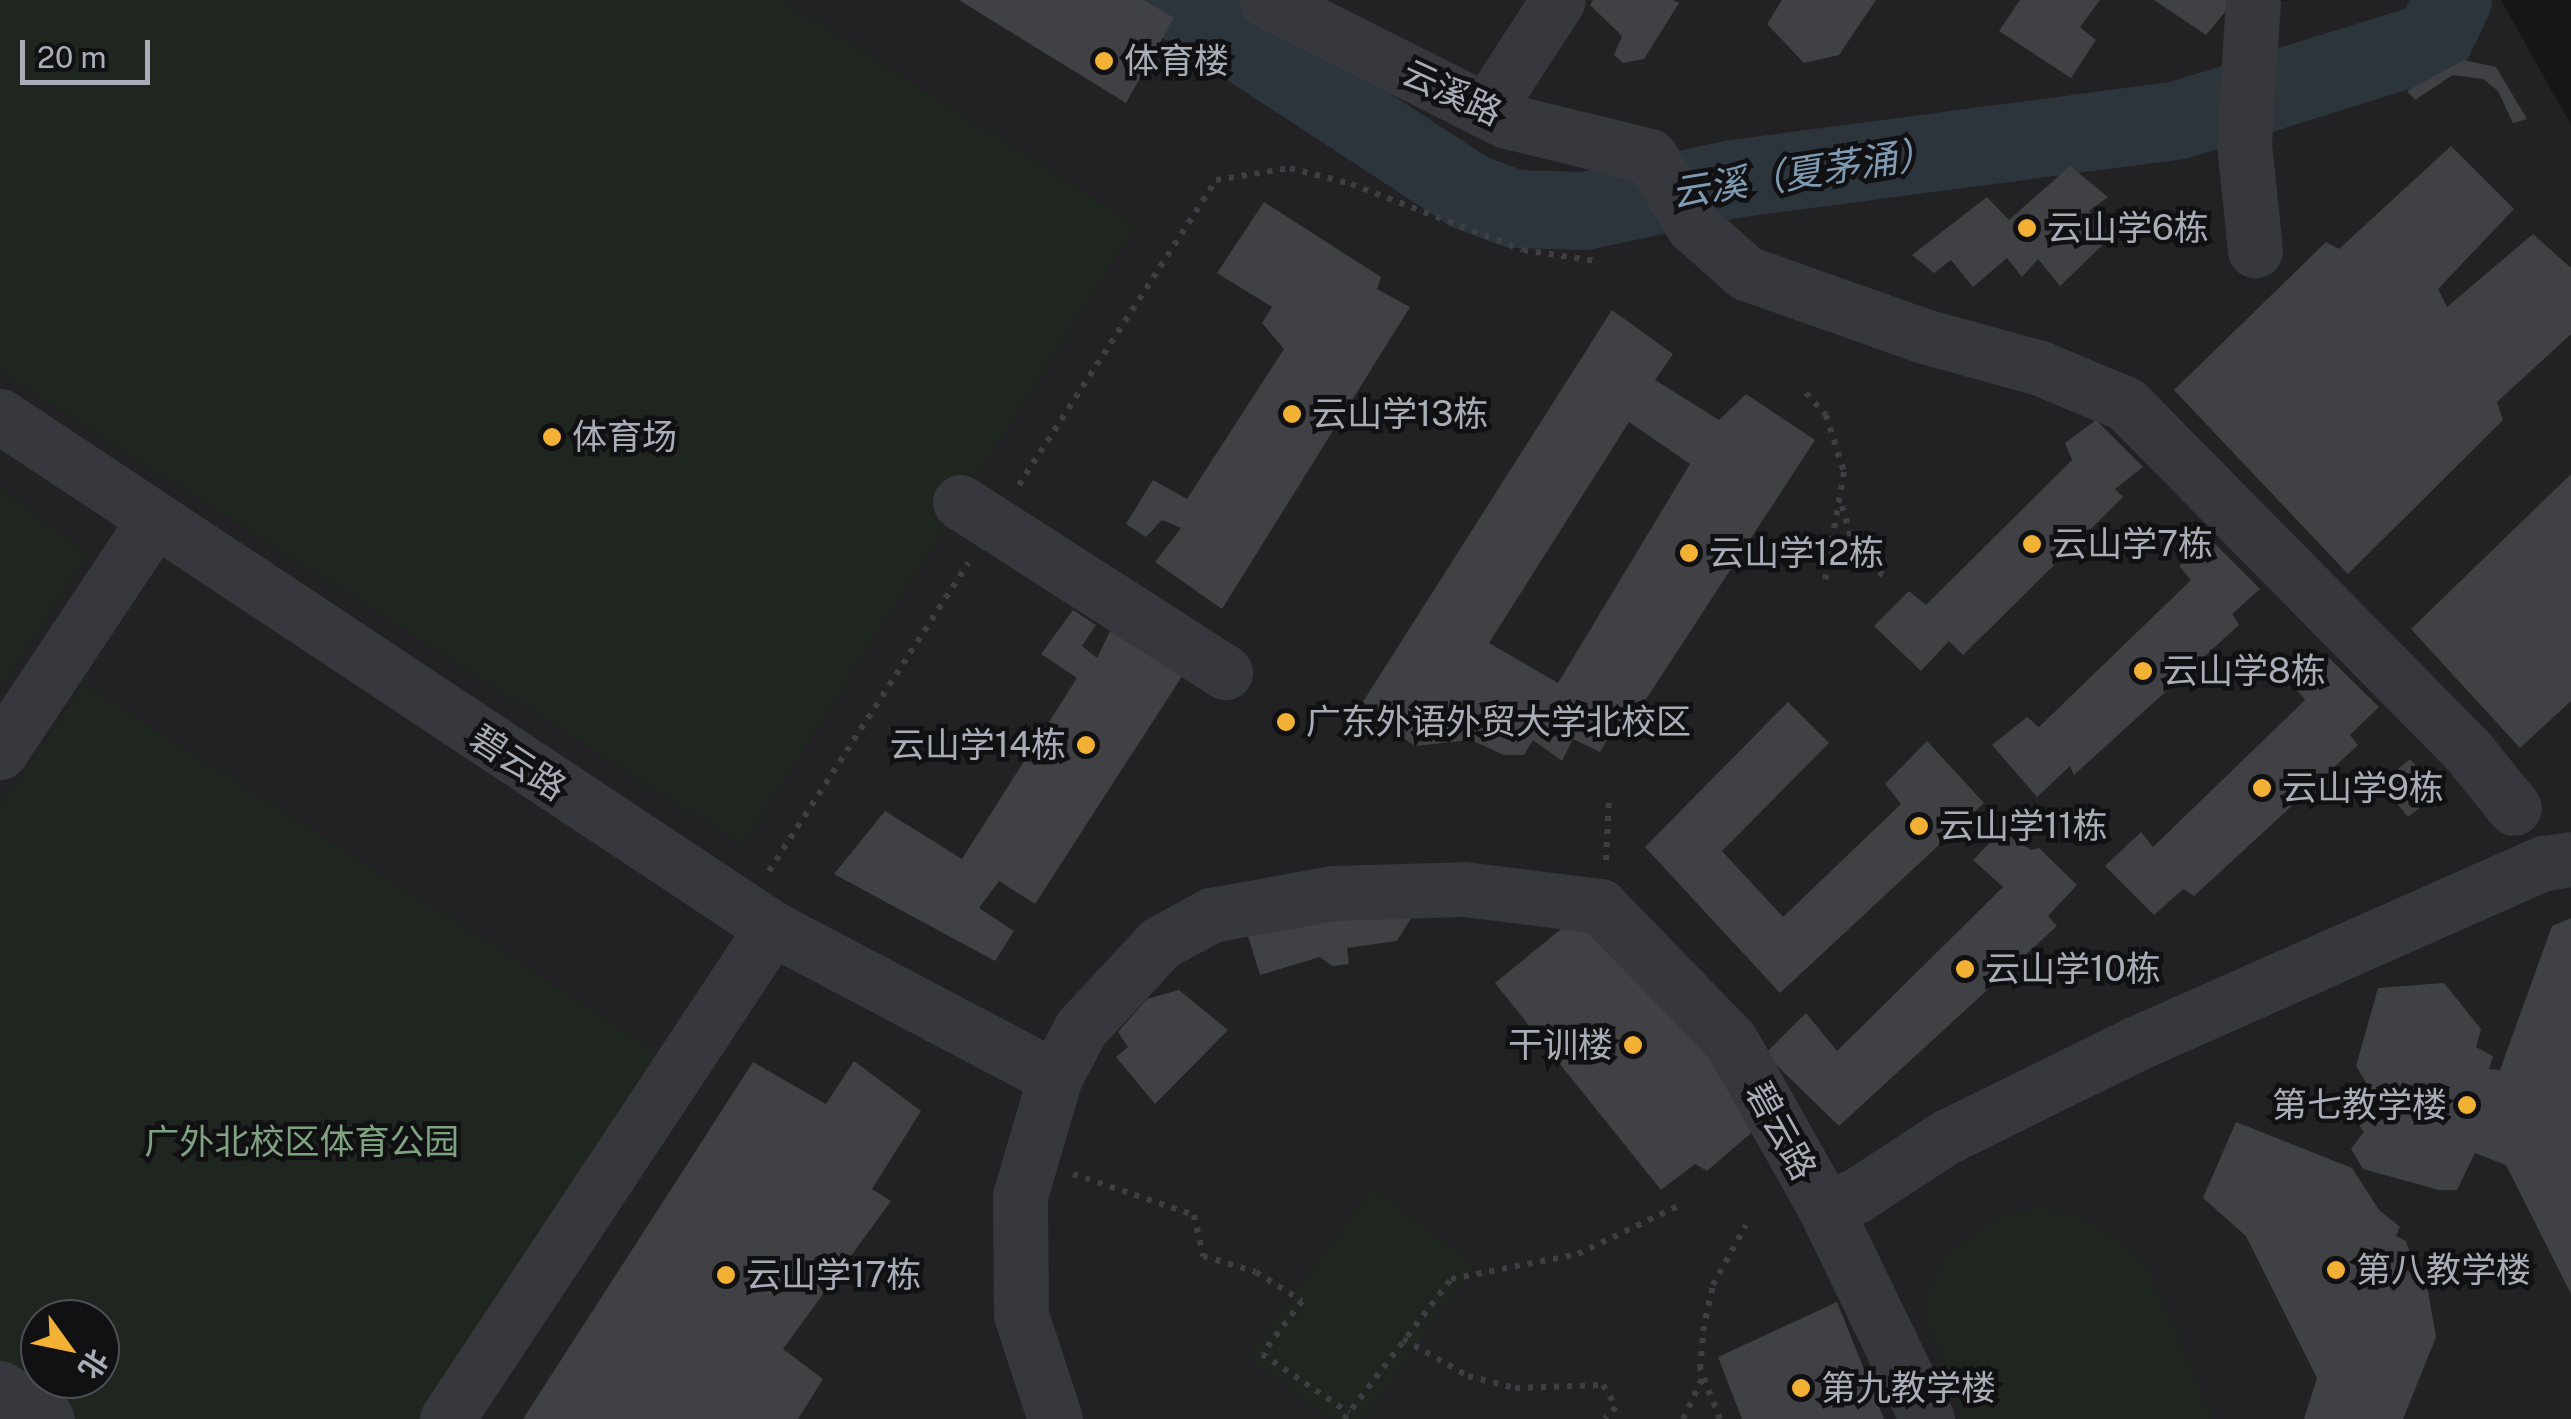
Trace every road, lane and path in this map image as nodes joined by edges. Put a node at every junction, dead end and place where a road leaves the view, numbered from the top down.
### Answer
1 (1266, 0) edge
2 (1558, 0) edge
3 (2253, 0) edge
4 (1486, 111) junction
5 (2255, 250) dead end
6 (1596, 261) dead end
7 (1806, 393) dead end
8 (0, 416) edge
9 (1842, 505) junction
10 (977, 513) junction
11 (154, 520) junction
12 (1885, 576) dead end
13 (1824, 586) dead end
14 (1225, 672) dead end
15 (0, 752) edge
16 (1608, 796) dead end
17 (2514, 808) dead end
18 (2571, 859) edge
19 (1600, 906) junction
20 (758, 919) junction
21 (1054, 1077) junction
22 (1067, 1173) dead end
23 (1680, 1206) dead end
24 (1824, 1206) junction
25 (1746, 1226) dead end
26 (1403, 1339) junction
27 (1703, 1377) junction
28 (0, 1388) edge
29 (1347, 1416) edge
30 (47, 1419) edge
31 (447, 1419) edge
32 (1054, 1419) edge
33 (1605, 1419) edge
34 (1683, 1419) edge
35 (1720, 1419) edge
36 (1927, 1419) edge

1 - 4 lane, 云溪路
2 - 4 lane
3 - 5 lane
4 - 17 lane, 云溪路
6 - 10 path
7 - 9 path
8 - 11 lane, 碧云路
9 - 12 path
9 - 13 path
10 - 14 lane
10 - 20 path
11 - 15 lane
11 - 20 lane, 碧云路
16 - 19 path
18 - 24 lane, 碧云路
19 - 21 lane
19 - 24 lane, 碧云路
20 - 21 lane, 碧云路
20 - 31 lane
21 - 32 lane
22 - 29 path
23 - 26 path
24 - 36 lane
25 - 27 path
26 - 29 path
26 - 33 path
27 - 34 path
27 - 35 path
28 - 30 lane

